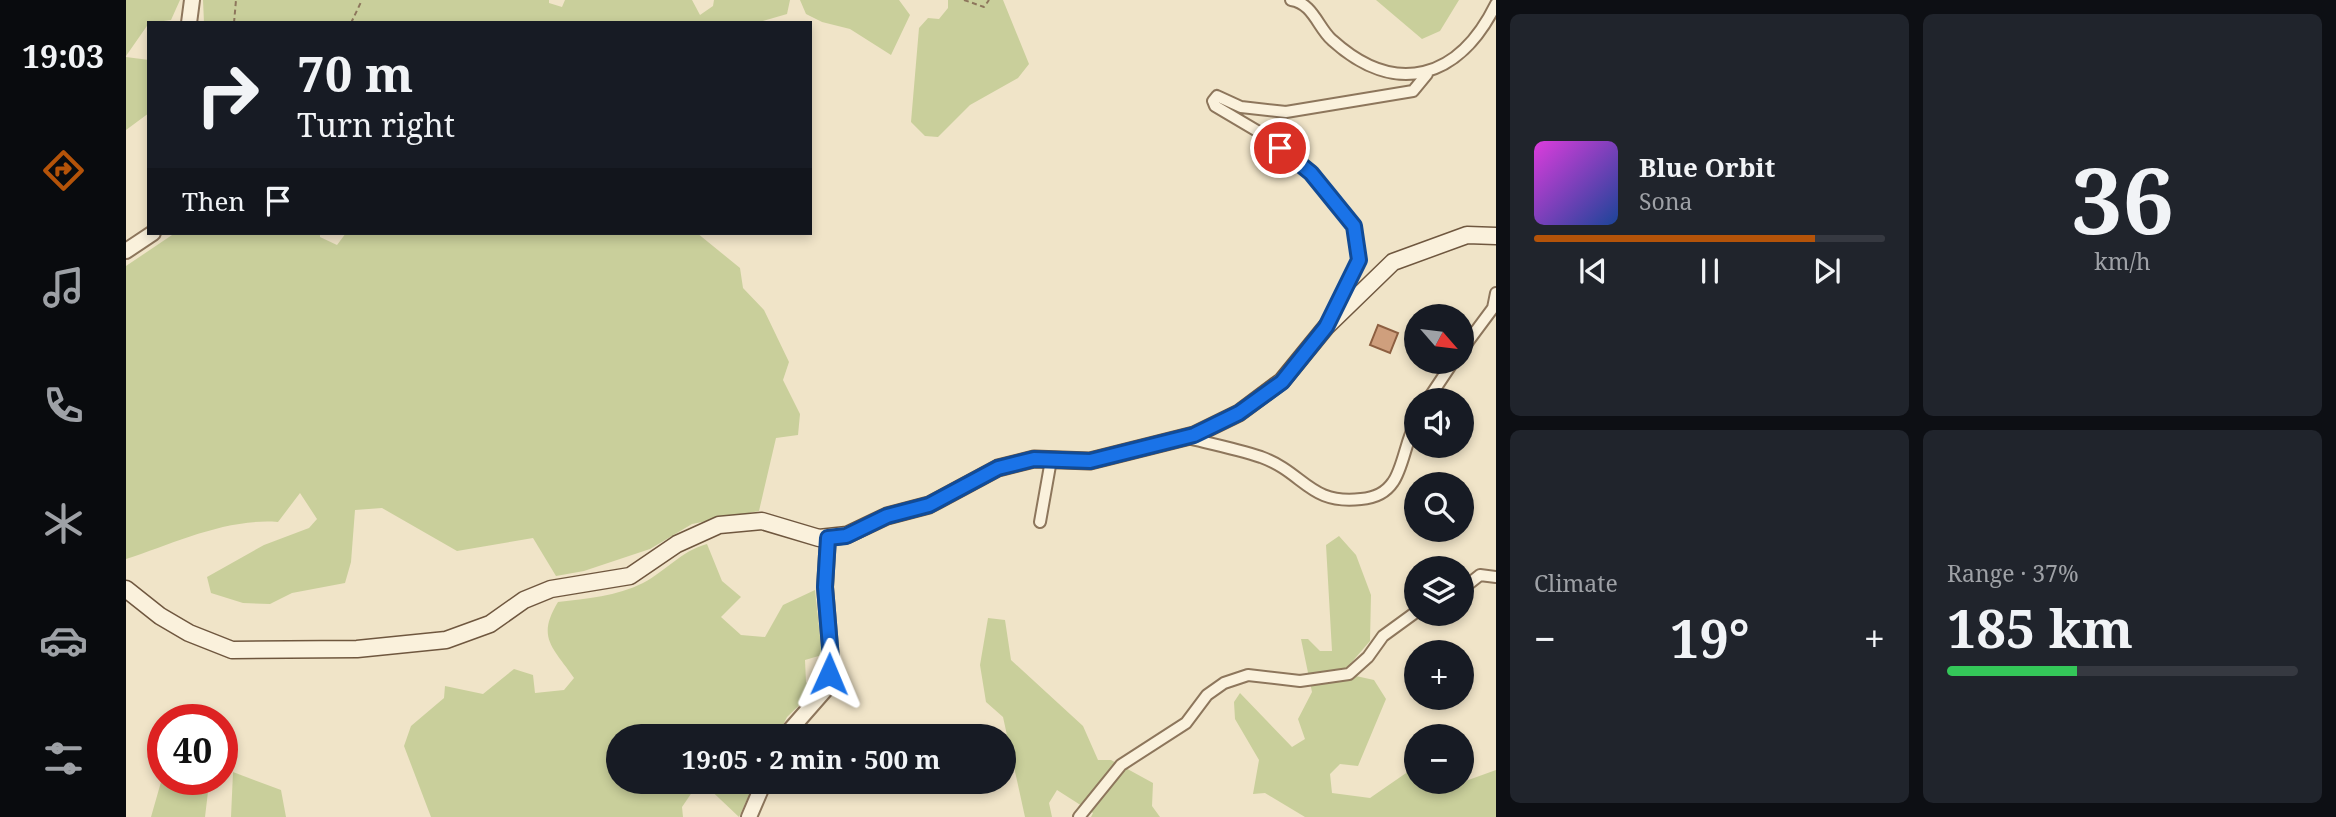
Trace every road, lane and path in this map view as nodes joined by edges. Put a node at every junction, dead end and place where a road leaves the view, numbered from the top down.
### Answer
1 (192, 0) edge
2 (236, 0) edge
3 (362, 0) edge
4 (964, 0) edge
5 (989, 0) edge
6 (1291, 0) edge
7 (1496, 4) edge
8 (189, 21) edge
9 (234, 21) edge
10 (352, 21) edge
11 (1427, 74) junction
12 (150, 235) edge
13 (1496, 236) edge
14 (126, 251) edge
15 (1496, 293) edge
16 (1326, 327) junction
17 (1474, 333) edge
18 (1185, 438) junction
19 (1404, 446) edge
20 (1051, 460) junction
21 (1040, 522) dead end
22 (828, 538) junction
23 (1496, 577) edge
24 (1474, 580) edge
25 (126, 589) edge
26 (1404, 621) edge
27 (795, 724) edge
28 (759, 794) edge
29 (749, 817) edge
30 (1079, 817) edge

1 - 8 street
2 - 9 path
3 - 10 path
4 - 5 path
6 - 11 street
7 - 11 street
11 - 16 street
12 - 14 street
13 - 16 main road
15 - 17 street
16 - 18 main road
18 - 19 street
18 - 20 main road
20 - 21 street
20 - 22 main road
22 - 25 main road
22 - 27 street
23 - 24 street
26 - 30 street
28 - 29 street

